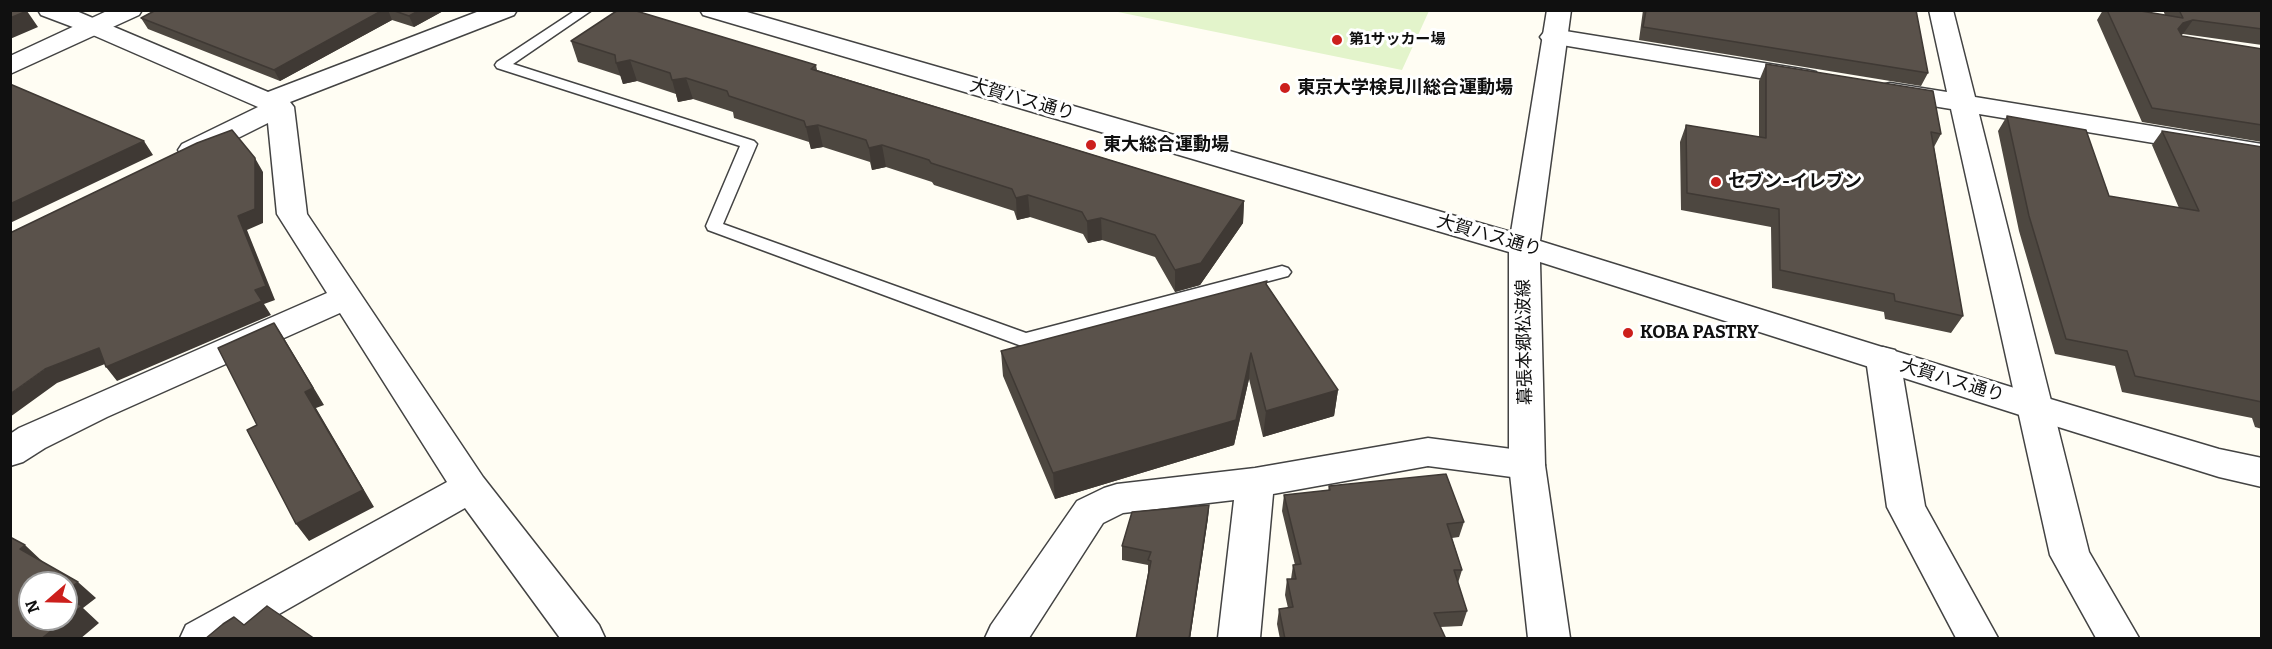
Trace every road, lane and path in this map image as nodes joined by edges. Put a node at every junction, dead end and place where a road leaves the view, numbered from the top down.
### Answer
1 (50, 10) edge
2 (130, 10) edge
3 (505, 10) edge
4 (586, 10) edge
5 (712, 10) edge
6 (1559, 10) edge
7 (1941, 10) edge
8 (95, 27) junction
9 (1553, 37) junction
10 (10, 66) edge
11 (1834, 82) edge
12 (1869, 88) edge
13 (1962, 103) junction
14 (274, 104) junction
15 (2262, 153) edge
16 (172, 159) edge
17 (1524, 246) junction
18 (1282, 272) dead end
19 (346, 298) junction
20 (1883, 359) junction
21 (2035, 407) junction
22 (10, 452) edge
23 (1527, 465) junction
24 (2262, 473) edge
25 (1255, 483) junction
26 (470, 487) junction
27 (201, 639) edge
28 (584, 639) edge
29 (1006, 639) edge
30 (1239, 639) edge
31 (1549, 639) edge
32 (1977, 639) edge
33 (2118, 639) edge

1 - 8 street
2 - 8 street
3 - 14 street
4 - 18 lane
5 - 17 street, 大賀ハス通り
6 - 9 street, 幕張本郷松波線
7 - 13 street
8 - 10 street
8 - 14 street
9 - 11 street
9 - 17 street, 幕張本郷松波線
12 - 13 street
13 - 15 street
13 - 21 street
14 - 16 street
14 - 19 street
17 - 20 street, 大賀ハス通り
17 - 23 street, 幕張本郷松波線
19 - 22 street
19 - 26 street
20 - 21 street, 大賀ハス通り
20 - 32 street
21 - 24 street, 大賀ハス通り
21 - 33 street
23 - 25 street
23 - 31 street, 幕張本郷松波線
25 - 29 street
25 - 30 street
26 - 27 street
26 - 28 street

